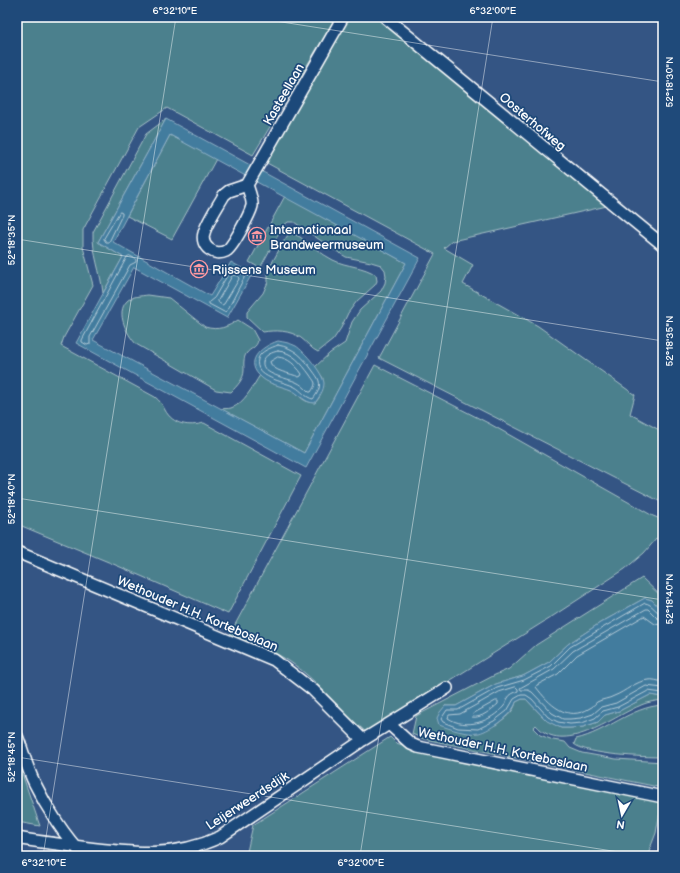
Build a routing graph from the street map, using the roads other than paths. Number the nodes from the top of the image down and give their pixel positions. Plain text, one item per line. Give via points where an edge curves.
1 (343, 17) edge
2 (385, 17) edge
3 (248, 185) junction
4 (663, 245) edge
5 (17, 552) edge
6 (447, 688) dead end
7 (389, 724) junction
8 (17, 736) edge
9 (363, 740) junction
10 (663, 797) edge
11 (17, 838) edge
12 (74, 846) junction
13 (84, 856) edge

1 - 3 street, Kasteellaan
2 - 4 street, Oosterhofweg
3 - 3 street via 224,195 203,233 203,242 211,250 226,251 233,245 252,205
5 - 9 street, Wethouder H.H. Korteboslaan via 274,660 313,690
6 - 7 street
7 - 9 street
7 - 10 street, Wethouder H.H. Korteboslaan via 418,747
8 - 12 street via 34,782
9 - 12 street, Leijerweerdsdijk via 230,830 205,844 148,853
11 - 12 street, Leijerweerdsdijk
12 - 13 street

